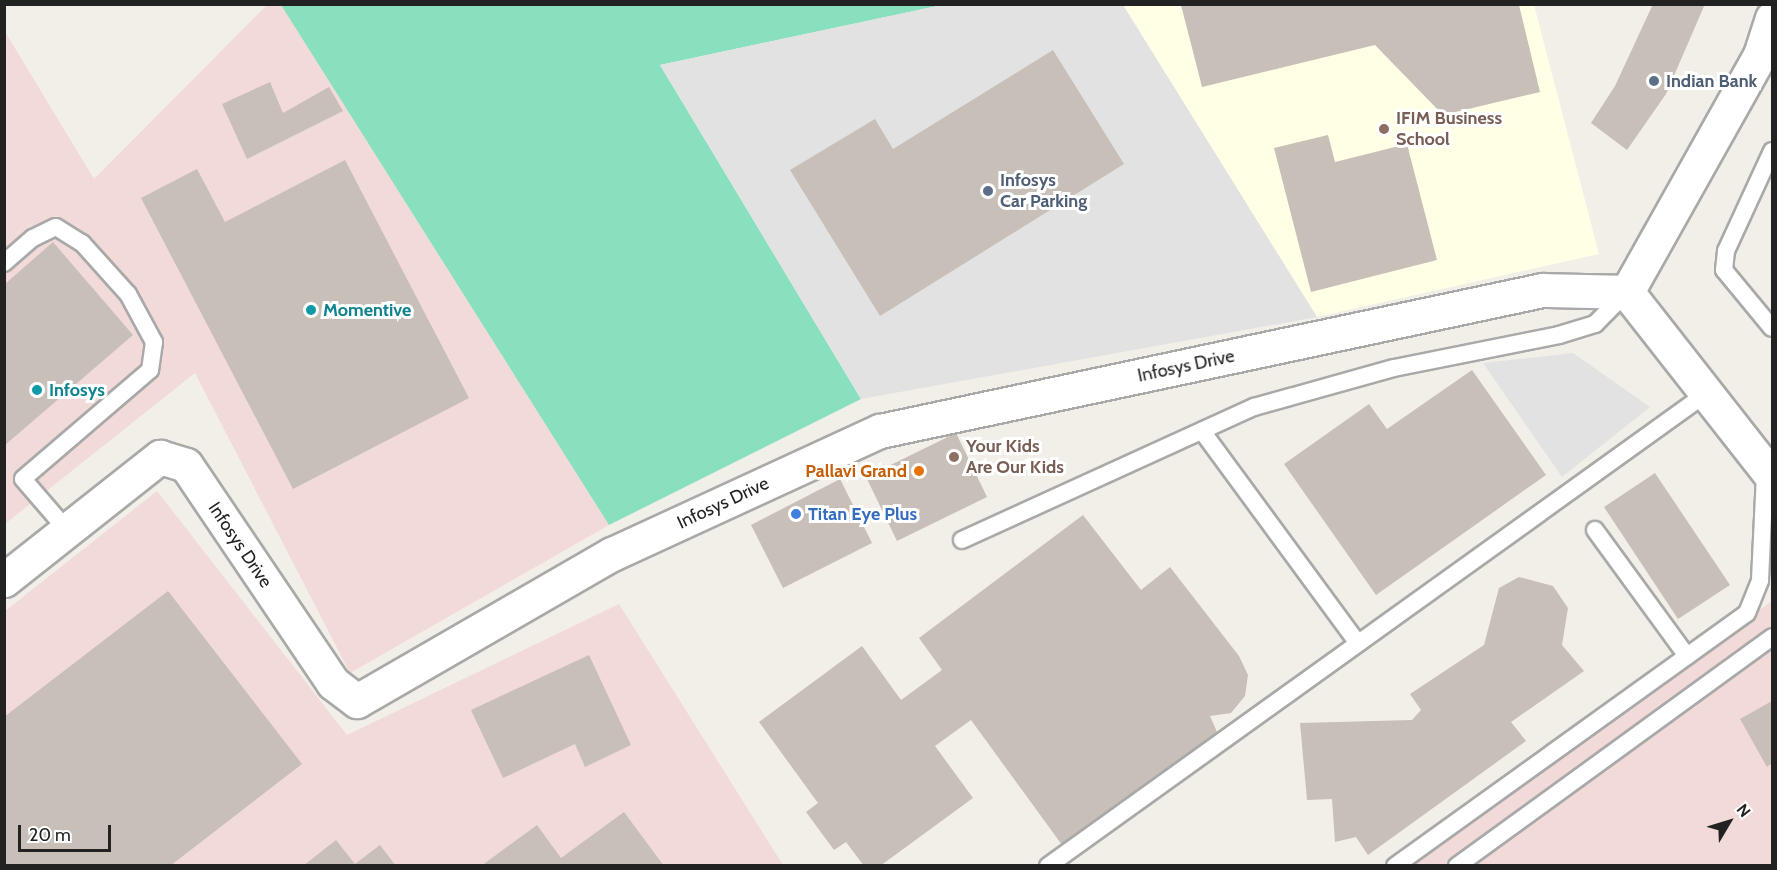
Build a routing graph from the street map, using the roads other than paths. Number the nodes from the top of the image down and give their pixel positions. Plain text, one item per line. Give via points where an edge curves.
1 (1773, 18) edge
2 (1766, 57) edge
3 (1773, 151) edge
4 (4, 262) edge
5 (1626, 292) junction
6 (1773, 328) edge
7 (1707, 393) junction
8 (1202, 430) junction
9 (1769, 472) edge
10 (67, 530) junction
11 (1595, 530) dead end
12 (962, 540) dead end
13 (4, 580) edge
14 (1773, 637) edge
15 (1358, 643) junction
16 (1687, 656) junction
17 (1048, 866) edge
18 (1395, 866) edge
19 (1457, 866) edge

1 - 2 street
2 - 5 street
3 - 6 lane via 1726,251 1724,270
4 - 10 lane via 33,238 56,227 82,243 128,294 154,342 150,370 23,479
5 - 7 street
5 - 8 lane via 1595,324 1577,330 1394,368 1254,407
5 - 10 street, Infosys Drive via 1542,290 880,431 612,554 357,701 333,683 186,465 160,457
7 - 9 street
7 - 15 lane
8 - 12 lane
8 - 15 lane
9 - 16 lane via 1760,580 1753,604 1747,613
10 - 13 street, Infosys Drive
11 - 16 lane
14 - 19 lane
15 - 17 lane
16 - 18 lane

